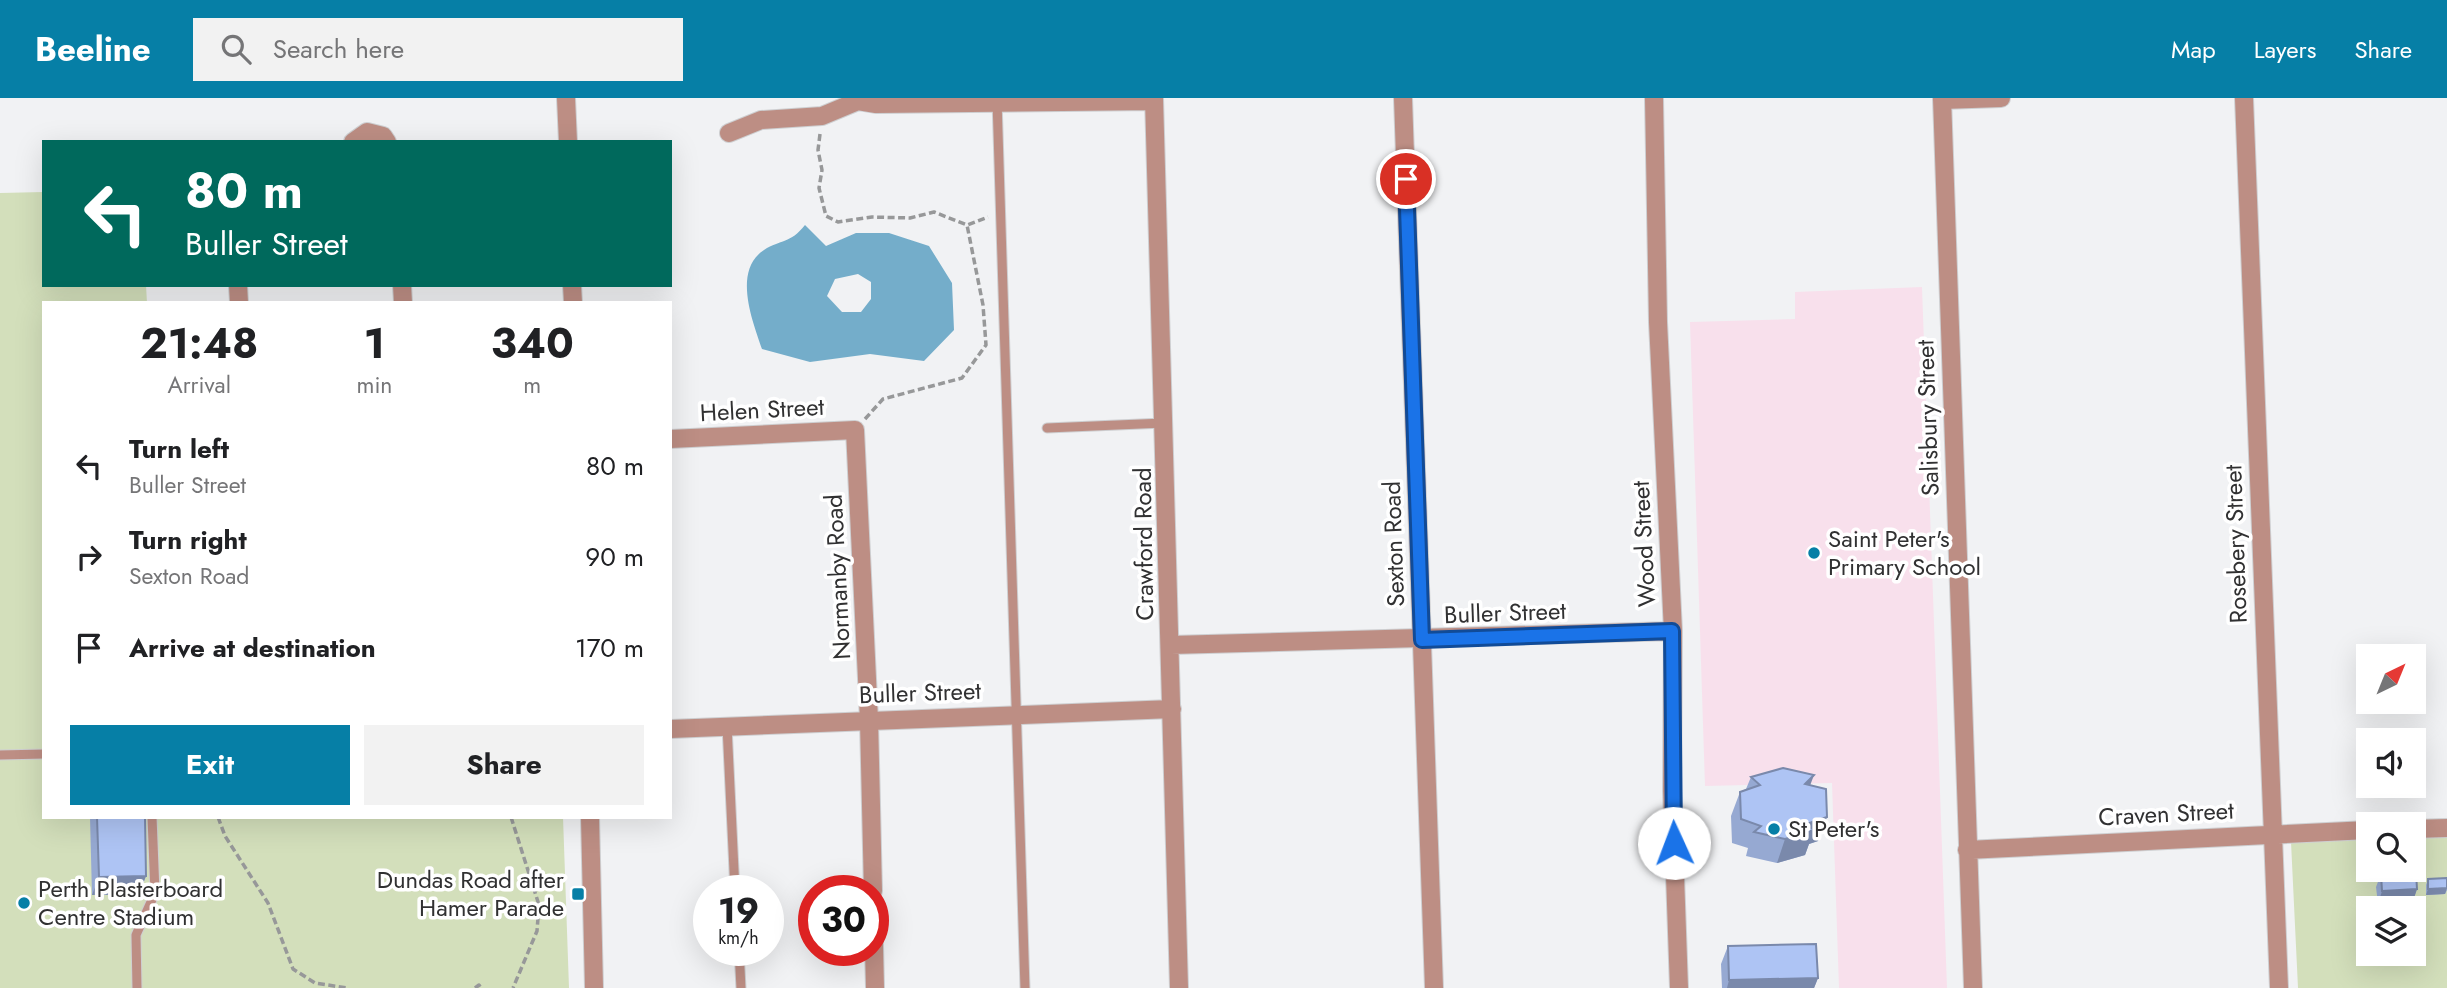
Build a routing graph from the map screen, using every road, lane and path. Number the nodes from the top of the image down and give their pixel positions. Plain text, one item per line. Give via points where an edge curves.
1 (566, 98) edge
2 (1403, 98) edge
3 (1654, 98) edge
4 (2001, 98) edge
5 (2244, 98) edge
6 (1942, 99) edge
7 (858, 100) edge
8 (1154, 100) edge
9 (997, 101) edge
10 (822, 116) junction
11 (729, 133) dead end
12 (357, 140) edge
13 (386, 140) edge
14 (568, 140) edge
15 (999, 213) junction
16 (967, 225) junction
17 (1165, 423) junction
18 (1047, 428) dead end
19 (855, 430) junction
20 (672, 439) edge
21 (1672, 631) junction
22 (1422, 640) junction
23 (1171, 645) junction
24 (1172, 709) junction
25 (1016, 713) junction
26 (869, 720) junction
27 (727, 726) junction
28 (672, 729) edge
29 (42, 754) edge
30 (0, 755) edge
31 (152, 819) edge
32 (219, 819) edge
33 (513, 819) edge
34 (590, 819) edge
35 (2447, 828) edge
36 (2426, 829) edge
37 (2356, 831) edge
38 (2272, 833) junction
39 (1967, 850) junction
40 (734, 875) edge
41 (873, 875) edge
42 (739, 966) edge
43 (874, 966) edge
44 (137, 988) edge
45 (347, 988) edge
46 (475, 988) edge
47 (481, 988) edge
48 (513, 988) edge
49 (594, 988) edge
50 (741, 988) edge
51 (875, 988) edge
52 (1025, 988) edge
53 (1179, 988) edge
54 (1434, 988) edge
55 (1679, 988) edge
56 (1973, 988) edge
57 (2278, 988) edge

1 - 14 street
2 - 22 street, Sexton Road
3 - 21 street, Wood Street via 1658,322
4 - 6 street
5 - 38 street, Rosebery Street
6 - 39 street, Salisbury Street
7 - 9 street via 876,104
7 - 10 street
8 - 9 street
8 - 17 street, Crawford Road
9 - 15 lane
10 - 11 street via 761,120
10 - 16 path via 819,188 826,216 838,222 934,212
12 - 13 street via 367,132
15 - 16 path
15 - 25 lane
16 - 19 path via 983,305 985,345 962,378 883,399
17 - 18 lane
17 - 23 street, Crawford Road
19 - 20 street, Helen Street
19 - 26 street, Normanby Road
21 - 22 street, Buller Street
21 - 55 street, Wood Street
22 - 23 street, Buller Street
22 - 54 street, Sexton Road
23 - 24 street, Crawford Road
24 - 25 street, Buller Street
24 - 53 street, Crawford Road
25 - 26 street, Buller Street
25 - 52 lane
26 - 27 street, Buller Street
26 - 41 street, Normanby Road
27 - 28 street, Buller Street
27 - 40 lane
29 - 30 lane
31 - 44 lane via 155,893 136,935
32 - 45 path via 268,903 293,970 315,983
33 - 48 path via 539,905 537,931
34 - 49 street
35 - 36 street
37 - 38 street, Craven Street
38 - 39 street, Craven Street
38 - 57 street, Rosebery Street
39 - 56 street, Salisbury Street
42 - 50 lane
43 - 51 street
46 - 47 path

